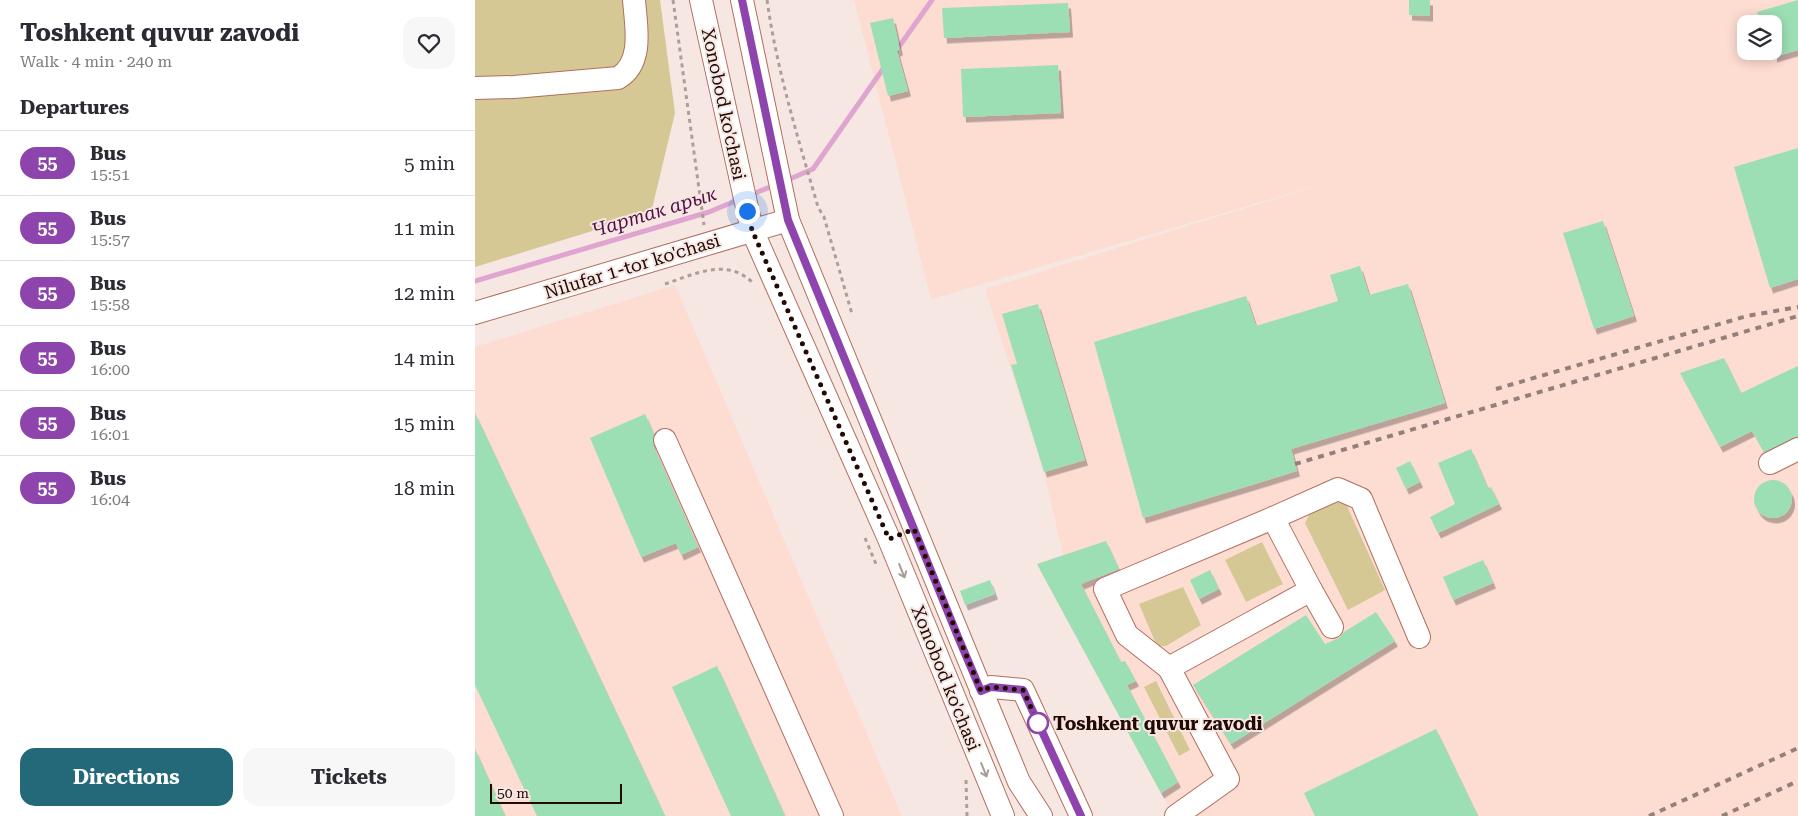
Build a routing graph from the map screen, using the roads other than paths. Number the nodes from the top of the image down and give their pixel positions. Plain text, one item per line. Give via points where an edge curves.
1 (634, 0) edge
2 (701, 0) edge
3 (742, 0) edge
4 (475, 88) edge
5 (788, 220) junction
6 (752, 230) junction
7 (475, 313) edge
8 (665, 440) dead end
9 (1798, 450) edge
10 (1770, 463) dead end
11 (1273, 518) junction
12 (914, 529) junction
13 (889, 539) junction
14 (1311, 590) junction
15 (1332, 627) dead end
16 (1419, 637) dead end
17 (1169, 668) junction
18 (986, 689) junction
19 (1036, 814) edge
20 (833, 816) edge
21 (1003, 816) edge
22 (1081, 816) edge
23 (1176, 816) edge

1 - 4 street via 637,38 634,57 626,73 618,78
2 - 6 street, Xonobod ko'chasi
3 - 5 street, Xonobod ko'chasi
5 - 6 street, Nilufar 1-tor ko'chasi
5 - 12 street, Xonobod ko'chasi
6 - 7 street, Nilufar 1-tor ko'chasi
6 - 13 street, Xonobod ko'chasi
8 - 20 street
9 - 10 street
11 - 14 street
11 - 16 street via 1337,489 1361,498
11 - 17 street via 1105,589 1127,635
12 - 13 street
12 - 18 street, Xonobod ko'chasi
13 -> 21 street, Xonobod ko'chasi
14 - 15 street
14 - 17 street
17 - 23 street via 1228,779
18 - 19 street, Xonobod ko'chasi via 1019,782
18 - 22 street via 1023,690

